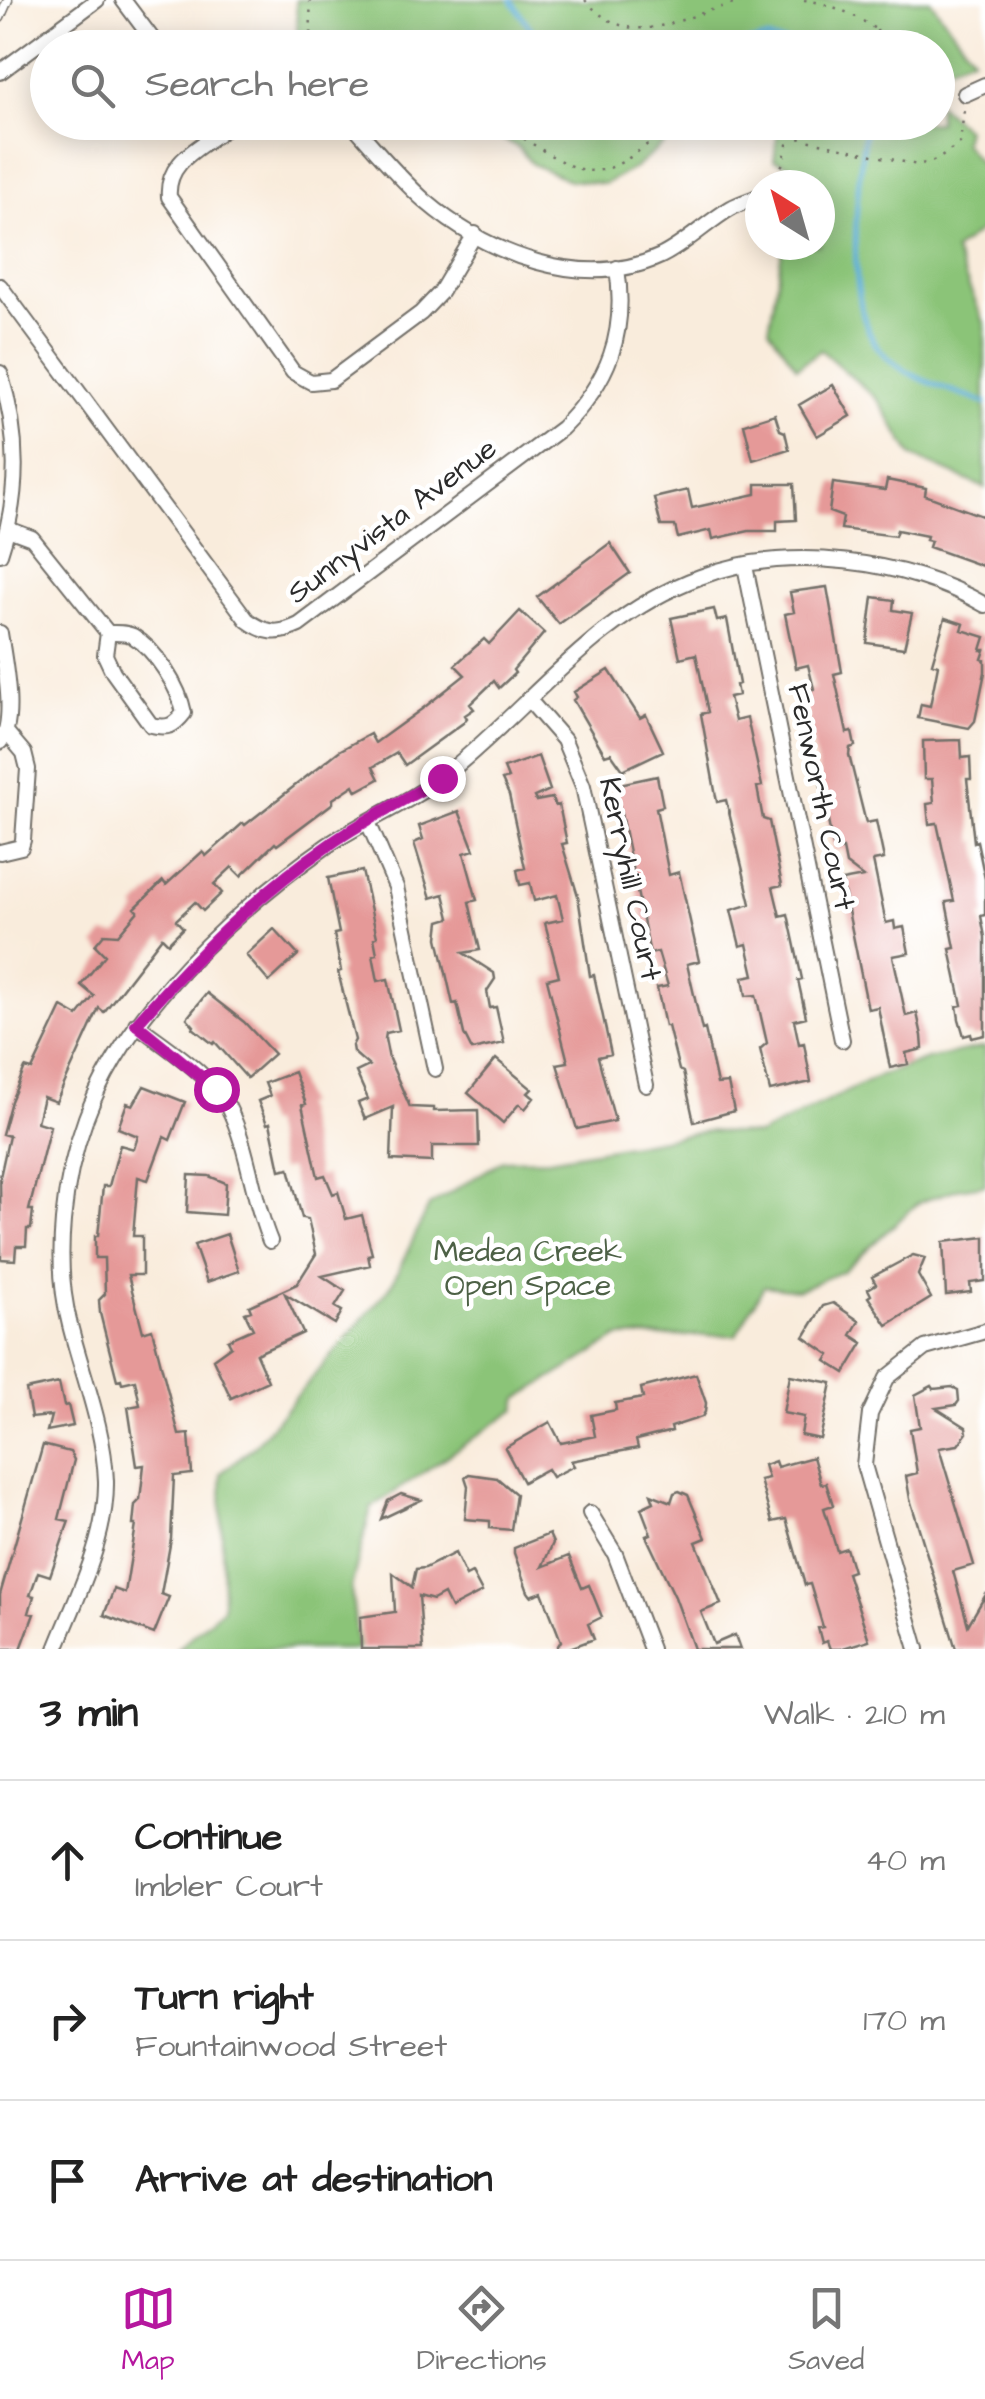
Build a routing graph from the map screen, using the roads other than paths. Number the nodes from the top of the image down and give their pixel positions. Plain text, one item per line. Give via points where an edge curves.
1 (8, 0) edge
2 (97, 0) edge
3 (123, 0) edge
4 (0, 18) edge
5 (57, 30) edge
6 (146, 30) edge
7 (30, 50) edge
8 (0, 72) edge
9 (985, 85) edge
10 (965, 94) road end
11 (207, 140) edge
12 (368, 140) edge
13 (745, 202) edge
14 (475, 234) junction
15 (616, 268) junction
16 (0, 286) edge
17 (0, 373) edge
18 (8, 529) junction
19 (0, 554) edge
20 (745, 566) junction
21 (985, 605) edge
22 (108, 632) junction
23 (0, 633) edge
24 (528, 699) junction
25 (4, 738) edge
26 (368, 822) junction
27 (0, 852) edge
28 (136, 1024) junction
29 (842, 1040) dead end
30 (435, 1069) dead end
31 (646, 1085) dead end
32 (270, 1241) dead end
33 (985, 1331) edge
34 (590, 1514) dead end
35 (56, 1649) edge
36 (651, 1649) edge
37 (916, 1649) edge

1 - 4 lane
2 - 5 street
3 - 6 street
7 - 8 street
9 - 10 street
11 - 14 street via 174,168 169,197 293,372 311,382 332,380 420,313 440,294
12 - 14 street via 425,200
13 - 15 street via 660,256
14 - 15 street via 552,267
15 - 16 street, Sunnyvista Avenue via 618,331 607,369 586,404 299,626 281,633 248,620
17 - 18 street via 15,457
18 - 19 street
18 - 22 street via 32,538
20 - 21 street via 810,558 864,564 920,576
20 - 24 street via 702,576 628,611
20 - 29 street, Fenworth Court
22 - 22 street via 129,633 148,648 180,696 184,712 176,724 152,725 112,672 104,655
23 - 25 street
24 - 26 street via 442,778
24 - 31 street, Kerryhill Court via 564,740 583,786
25 - 27 street via 24,753 28,769 24,840
26 - 28 street via 248,910
26 - 30 street via 396,887
28 - 32 street via 202,1076 227,1107
28 - 35 street via 87,1117 70,1176 62,1270 68,1320 101,1434 106,1484 96,1545
33 - 37 street via 925,1348 887,1378 870,1414 864,1465
34 - 36 street via 615,1554

